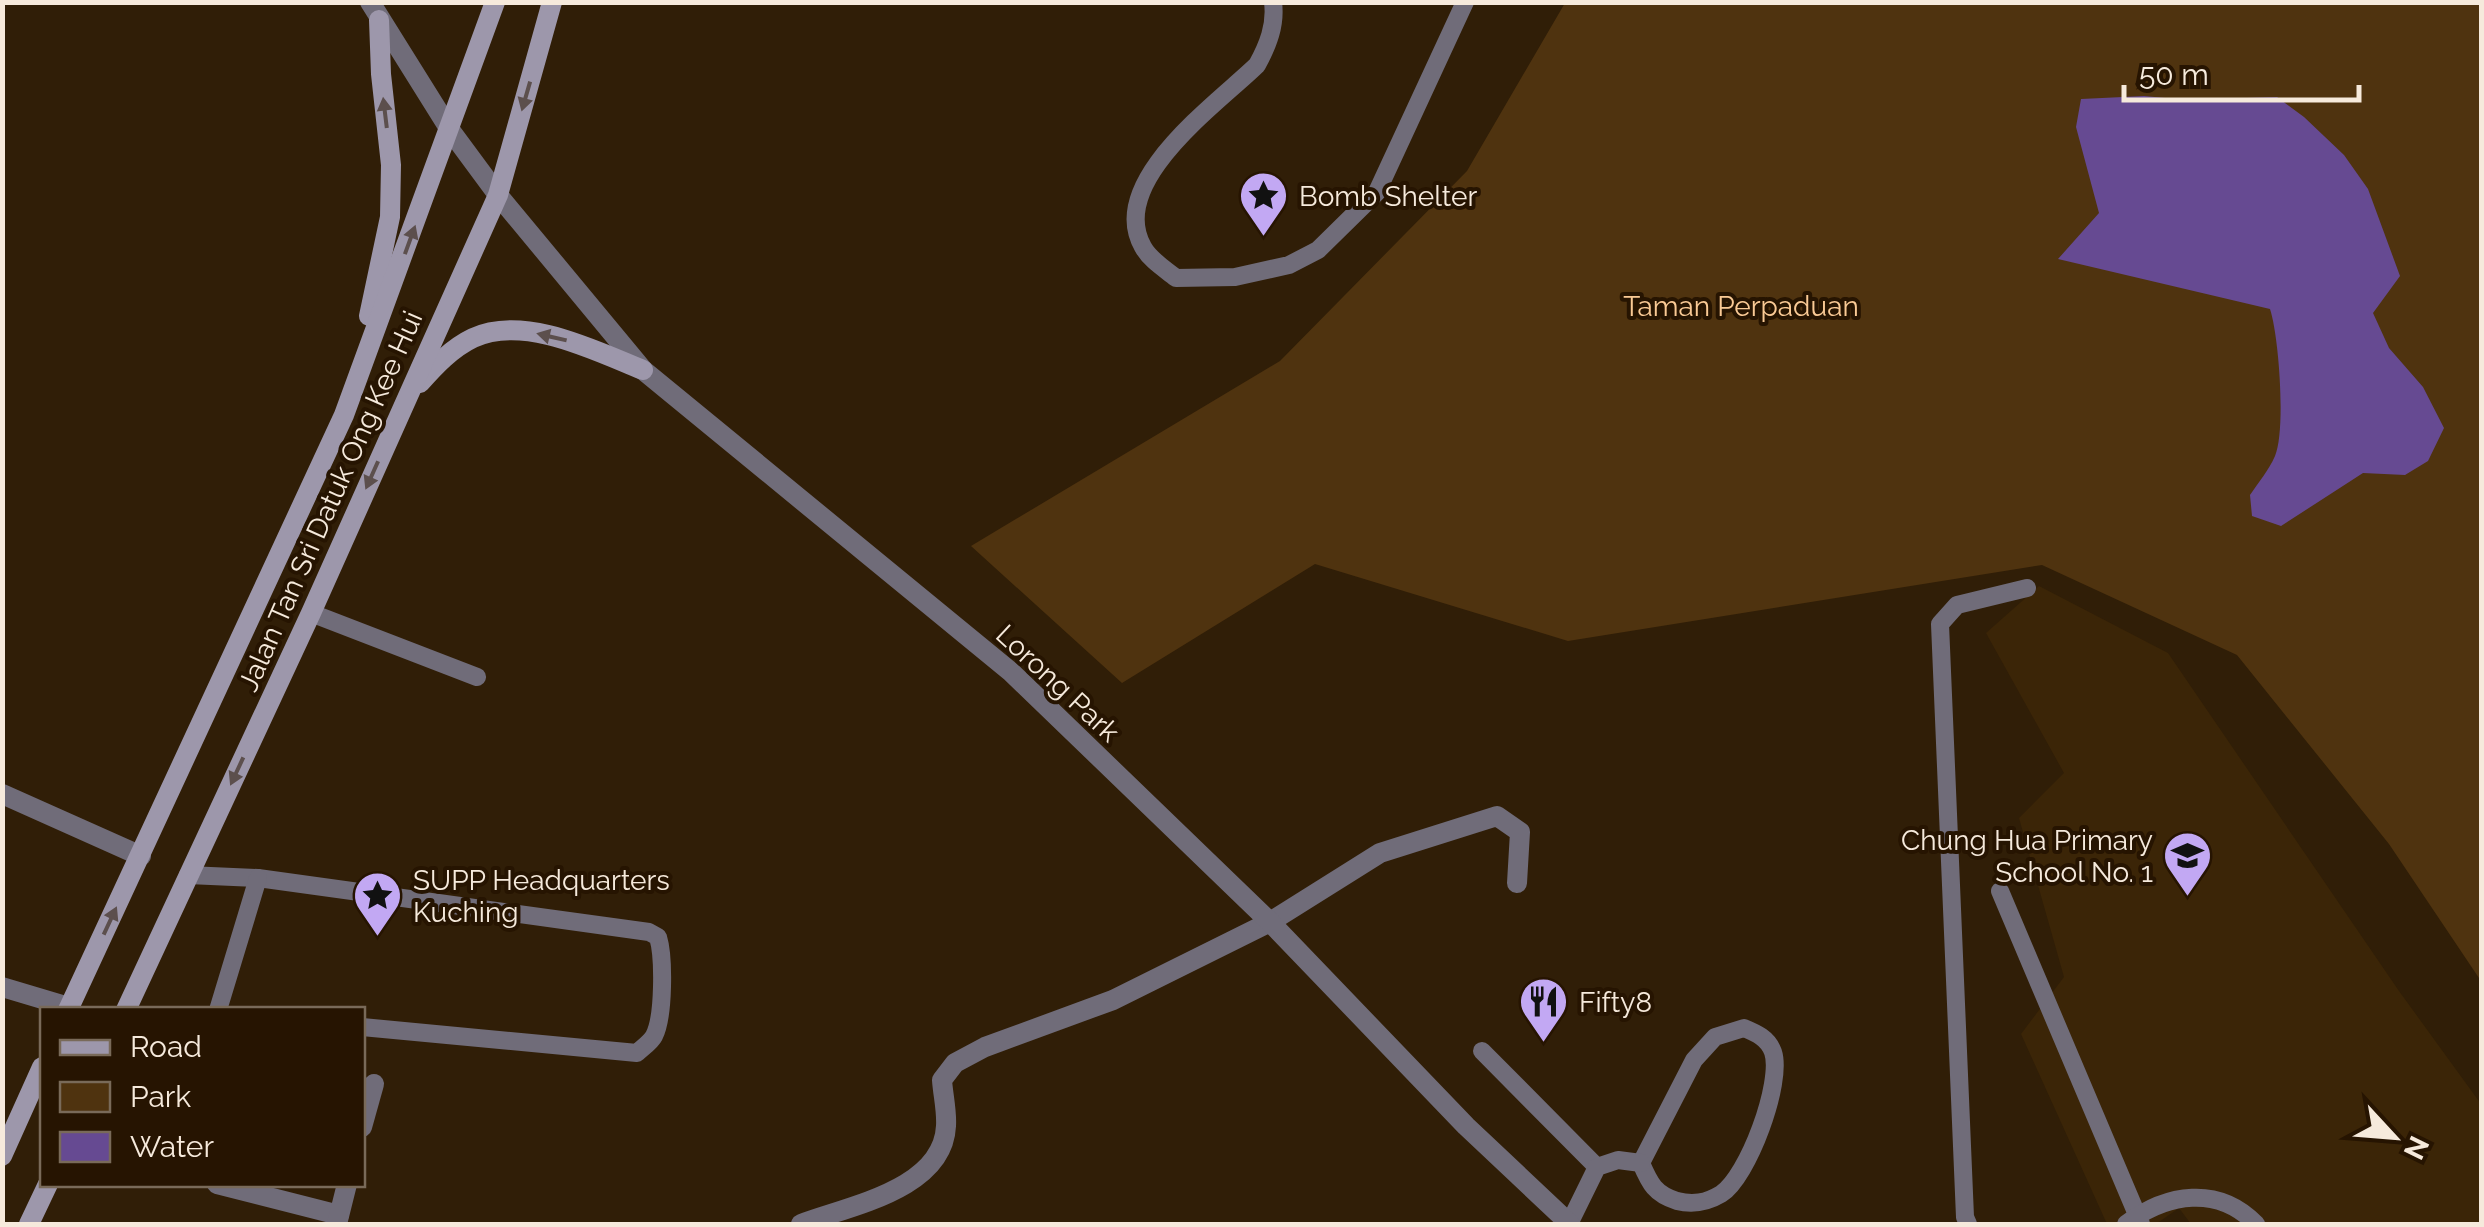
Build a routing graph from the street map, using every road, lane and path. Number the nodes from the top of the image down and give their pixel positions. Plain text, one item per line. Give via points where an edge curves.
1 (495, 2) edge
2 (552, 2) edge
3 (1273, 2) edge
4 (1465, 2) edge
5 (374, 12) edge
6 (450, 130) junction
7 (498, 195) junction
8 (643, 370) junction
9 (404, 402) junction
10 (344, 415) junction
11 (2027, 588) dead end
12 (311, 613) junction
13 (478, 677) dead end
14 (2, 794) edge
15 (141, 856) junction
16 (188, 875) junction
17 (258, 878) junction
18 (1518, 883) dead end
19 (2000, 891) dead end
20 (1270, 922) junction
21 (2, 988) edge
22 (66, 1007) edge
23 (69, 1007) edge
24 (127, 1007) edge
25 (219, 1007) edge
26 (365, 1027) edge
27 (1482, 1051) dead end
28 (40, 1071) edge
29 (374, 1084) dead end
30 (365, 1116) edge
31 (2, 1156) edge
32 (1642, 1164) junction
33 (1597, 1167) junction
34 (47, 1187) edge
35 (227, 1187) edge
36 (346, 1187) edge
37 (338, 1220) edge
38 (2135, 1222) edge
39 (30, 1224) edge
40 (801, 1224) edge
41 (1570, 1224) edge
42 (1968, 1224) edge
43 (2256, 1224) edge

1 - 6 main road, Jalan Tan Sri Datuk Ong Kee Hui
2 -> 7 main road, Jalan Tan Sri Datuk Ong Kee Hui
3 - 4 lane via 1268,45 1257,65 1158,161 1136,200 1143,248 1176,278 1234,277 1289,265 1318,250 1377,192
5 - 6 street, Lorong Park
10 -> 5 main road via 390,217 392,164
6 - 7 street, Lorong Park
10 -> 6 main road, Jalan Tan Sri Datuk Ong Kee Hui
7 - 8 street, Lorong Park
7 - 9 main road, Jalan Tan Sri Datuk Ong Kee Hui
8 -> 9 main road via 554,336 512,331 474,337 439,362
8 - 20 street, Lorong Park via 1011,672
9 -> 12 main road, Jalan Tan Sri Datuk Ong Kee Hui
10 - 15 main road, Jalan Tan Sri Datuk Ong Kee Hui
11 - 42 lane via 1957,604 1940,624
12 - 13 lane
12 -> 16 main road, Jalan Tan Sri Datuk Ong Kee Hui
14 - 15 street
23 -> 15 main road, Jalan Tan Sri Datuk Ong Kee Hui
16 - 17 lane
16 - 24 main road, Jalan Tan Sri Datuk Ong Kee Hui
17 - 25 lane
17 - 26 lane via 648,932 662,950 659,1020 654,1037 637,1053
18 - 20 street via 1520,832 1497,816 1380,853
19 - 38 lane
20 - 40 street via 1112,1000 955,1063 942,1080 946,1130 935,1159 898,1191
20 - 41 street, Lorong Park
21 - 22 street
27 - 33 lane
28 - 31 main road
29 - 30 street
32 - 32 lane via 1694,1060 1715,1037 1744,1028 1761,1035 1772,1050 1772,1099 1724,1192 1693,1205 1662,1196
32 - 33 lane via 1618,1160
33 - 41 lane
34 - 39 main road
35 - 37 street
36 - 37 street
38 - 43 lane via 2178,1196 2242,1210

